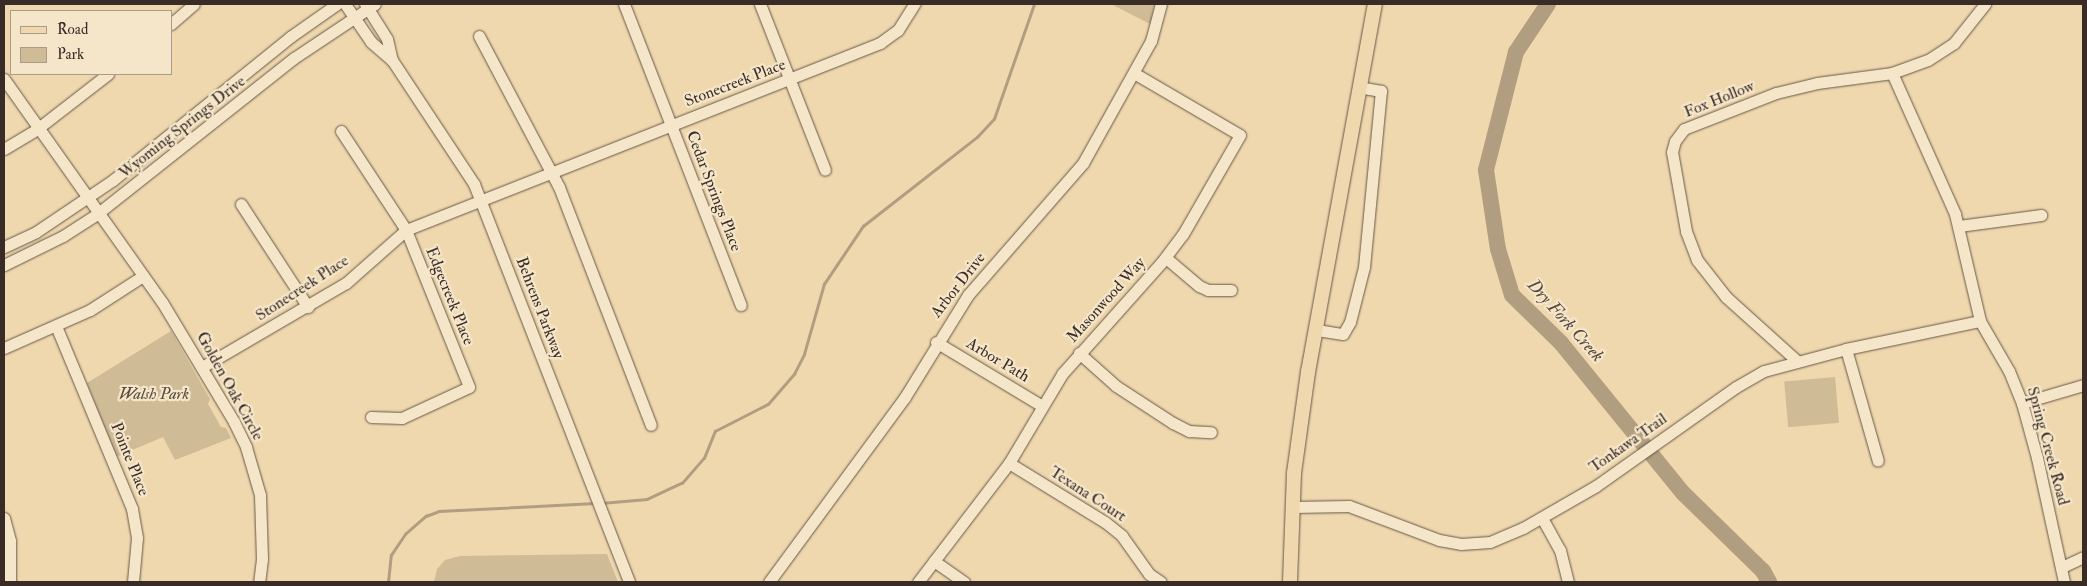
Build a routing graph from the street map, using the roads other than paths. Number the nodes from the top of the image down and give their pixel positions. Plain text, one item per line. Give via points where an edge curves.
1 (194, 4) edge
2 (337, 4) edge
3 (345, 4) edge
4 (624, 4) edge
5 (760, 4) edge
6 (914, 4) edge
7 (1161, 4) edge
8 (1375, 4) edge
9 (1985, 4) edge
10 (370, 6) edge
11 (354, 18) junction
12 (172, 23) edge
13 (479, 36) dead end
14 (392, 60) junction
15 (1134, 73) junction
16 (1892, 73) junction
17 (107, 75) edge
18 (4, 79) edge
19 (789, 80) junction
20 (1358, 88) junction
21 (671, 125) junction
22 (37, 128) junction
23 (341, 131) dead end
24 (4, 149) edge
25 (825, 170) dead end
26 (552, 172) junction
27 (86, 199) junction
28 (481, 200) junction
29 (241, 204) dead end
30 (97, 214) junction
31 (2041, 215) dead end
32 (1959, 226) junction
33 (406, 230) junction
34 (4, 247) edge
35 (1166, 258) junction
36 (4, 265) edge
37 (143, 276) junction
38 (1231, 290) dead end
39 (741, 305) dead end
40 (308, 307) junction
41 (1980, 322) junction
42 (56, 326) junction
43 (1317, 330) junction
44 (936, 342) junction
45 (4, 348) edge
46 (1846, 349) junction
47 (1079, 353) junction
48 (1796, 360) junction
49 (202, 367) junction
50 (2083, 385) edge
51 (2022, 403) junction
52 (1042, 406) junction
53 (371, 417) dead end
54 (651, 425) dead end
55 (1211, 432) dead end
56 (1878, 460) dead end
57 (1009, 463) junction
58 (1293, 507) junction
59 (4, 518) edge
60 (1542, 518) junction
61 (2083, 557) edge
62 (934, 562) junction
63 (2062, 567) junction
64 (10, 582) edge
65 (133, 582) edge
66 (259, 582) edge
67 (629, 582) edge
68 (769, 582) edge
69 (918, 582) edge
70 (964, 582) edge
71 (1160, 582) edge
72 (1290, 582) edge
73 (1568, 582) edge
74 (2063, 582) edge

1 - 12 street
2 - 27 street, Wyoming Springs Drive via 290,37
3 - 11 street, Behrens Parkway
4 - 21 street, Cedar Springs Place
5 - 19 street
6 - 19 street, Stonecreek Place via 890,38
7 - 15 street, Arbor Drive via 1154,35
8 - 20 main road
9 - 16 street, Fox Hollow via 1942,52
10 - 11 street, Wyoming Springs Drive
10 - 14 street, Behrens Parkway via 387,39
11 - 14 street, Behrens Parkway via 377,50
11 - 30 street, Wyoming Springs Drive via 294,58
13 - 26 street
14 - 28 street, Behrens Parkway via 464,165
15 - 35 street, Masonwood Way via 1240,135
15 - 44 street, Arbor Drive via 1071,180 986,272
16 - 32 street, Spring Creek Road
16 - 48 street, Fox Hollow via 1817,82 1776,93 1684,129 1675,140 1672,152 1686,231 1697,260 1726,297
17 - 22 street
18 - 22 street, Golden Oak Circle
19 - 21 street, Stonecreek Place
19 - 25 street
20 - 43 main road
20 - 43 street via 1381,91 1364,267 1350,322 1343,334
21 - 26 street, Stonecreek Place
21 - 39 street, Cedar Springs Place
22 - 24 street
22 - 27 street, Golden Oak Circle
23 - 33 street, Edgecreek Place
26 - 28 street, Stonecreek Place
26 - 54 street
27 - 30 street, Golden Oak Circle
27 - 34 street, Wyoming Springs Drive via 36,232
28 - 33 street, Stonecreek Place
28 - 67 street, Behrens Parkway
29 - 40 street
30 - 36 street, Wyoming Springs Drive via 63,236
30 - 37 street, Golden Oak Circle
31 - 32 street
32 - 41 street, Spring Creek Road
33 - 40 street, Stonecreek Place via 346,283
33 - 53 street, Edgecreek Place via 469,387 402,418
35 - 38 street via 1199,286 1208,290
35 - 47 street, Masonwood Way
37 - 42 street via 90,310
37 - 49 street, Golden Oak Circle
40 - 49 street, Stonecreek Place
41 - 46 street, Tonkawa Trail
41 - 51 street, Spring Creek Road via 2009,371
42 - 45 street
42 - 65 street, Pointe Place via 132,509 137,538
43 - 58 main road via 1294,473
44 - 52 street, Arbor Path
44 - 68 street, Arbor Drive via 905,397
46 - 48 street, Tonkawa Trail
46 - 56 street
47 - 52 street, Masonwood Way
47 - 55 street via 1116,386 1173,423 1189,431
48 - 60 street, Tonkawa Trail via 1750,378 1606,479
49 - 66 street, Golden Oak Circle via 234,422 254,471 262,525
50 - 51 street
51 - 63 street, Spring Creek Road
52 - 57 street, Masonwood Way
57 - 62 street, Masonwood Way
57 - 71 street, Texana Court via 1106,522 1122,536 1149,574
58 - 60 street, Tonkawa Trail via 1349,506 1425,537 1460,544 1490,542
58 - 72 main road
59 - 64 street via 10,541
60 - 73 street via 1560,550
61 - 63 street
62 - 69 street, Masonwood Way
62 - 70 street
63 - 74 street, Spring Creek Road

